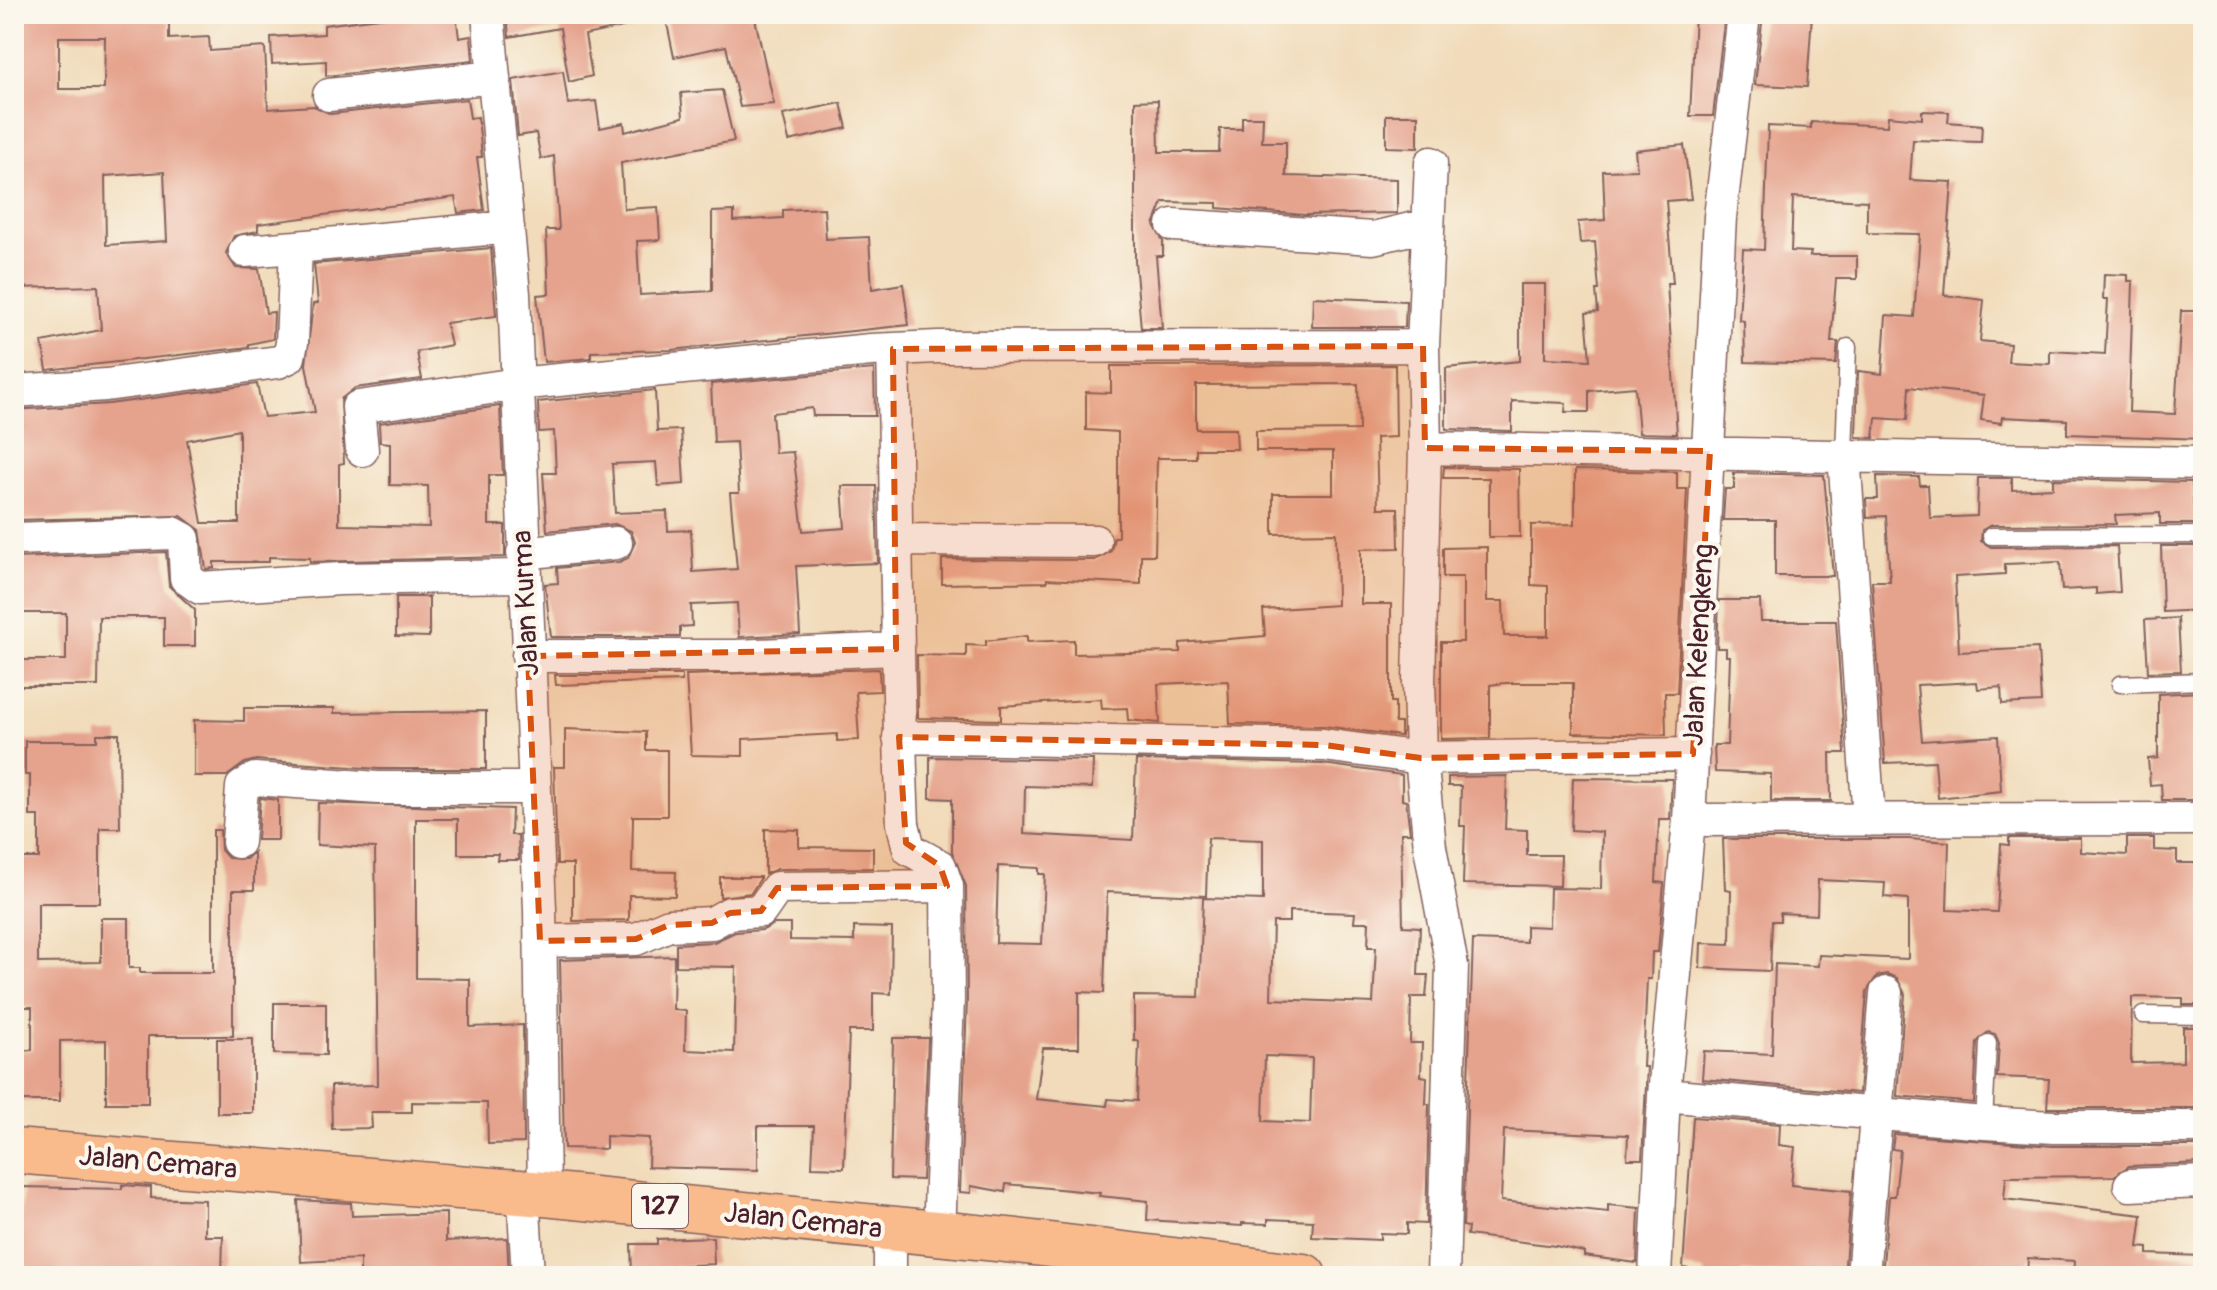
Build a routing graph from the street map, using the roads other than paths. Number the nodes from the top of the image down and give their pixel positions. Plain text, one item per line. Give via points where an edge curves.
1 (488, 14) edge
2 (1744, 14) edge
3 (494, 77) junction
4 (329, 95) dead end
5 (1431, 163) dead end
6 (1173, 225) dead end
7 (1427, 225) junction
8 (508, 227) junction
9 (296, 247) junction
10 (245, 251) dead end
11 (1423, 346) junction
12 (1848, 347) dead end
13 (893, 349) junction
14 (517, 384) junction
15 (14, 391) edge
16 (1425, 448) junction
17 (362, 450) dead end
18 (1710, 451) junction
19 (1844, 454) junction
20 (2203, 463) edge
21 (2203, 535) edge
22 (1991, 536) dead end
23 (14, 539) edge
24 (898, 540) junction
25 (1095, 541) dead end
26 (616, 543) dead end
27 (523, 565) junction
28 (896, 649) junction
29 (528, 656) junction
30 (2203, 681) edge
31 (2120, 684) dead end
32 (899, 737) junction
33 (1693, 754) junction
34 (1421, 758) junction
35 (534, 788) junction
36 (2203, 819) edge
37 (1689, 820) junction
38 (1869, 820) junction
39 (238, 842) dead end
40 (947, 886) junction
41 (540, 941) junction
42 (1886, 993) dead end
43 (2143, 1015) dead end
44 (2203, 1016) edge
45 (1988, 1043) dead end
46 (1664, 1095) junction
47 (1878, 1116) junction
48 (1984, 1123) junction
49 (2203, 1127) edge
50 (14, 1151) edge
51 (2203, 1182) edge
52 (2130, 1185) dead end
53 (534, 1193) junction
54 (890, 1230) junction
55 (939, 1234) junction
56 (1246, 1273) edge
57 (528, 1276) edge
58 (890, 1276) edge
59 (1304, 1276) edge
60 (1443, 1276) edge
61 (1655, 1276) edge
62 (1863, 1276) edge

1 - 3 street, Jalan Kurma
2 - 18 street, Jalan Kelengkeng via 1720,217
3 - 4 street
3 - 8 street, Jalan Kurma
5 - 7 street
6 - 7 street via 1373,238
7 - 11 street
8 - 9 street
8 - 14 street, Jalan Kurma
9 - 10 street
9 - 15 street via 289,357 106,385
11 - 13 street
11 - 16 street
12 - 19 lane
13 - 14 street
13 - 24 street
14 - 17 street via 358,407
14 - 27 street, Jalan Kurma
16 - 18 street
16 - 34 street
18 - 19 street
18 - 33 street, Jalan Kelengkeng
19 - 20 street
19 - 38 street
21 - 22 lane
23 - 27 street via 173,533 184,539 186,578 200,588
24 - 25 street
24 - 28 street
26 - 27 street
27 - 29 street, Jalan Kurma
28 - 29 street via 748,656
28 - 32 street
29 - 35 street, Jalan Kurma
30 - 31 lane
32 - 34 street via 1324,745
32 - 40 street via 906,843 915,855 940,866
33 - 34 street
33 - 37 street, Jalan Kelengkeng
34 - 60 street via 1430,847 1452,966
35 - 39 street via 378,788 255,779 242,787
35 - 41 street, Jalan Kurma
36 - 38 street
37 - 38 street
37 - 46 street, Jalan Kelengkeng
40 - 41 street via 777,888 761,911 730,913 712,923 669,925 636,939
40 - 55 street
41 - 53 street, Jalan Kurma
42 - 47 street
43 - 44 lane
45 - 48 lane
46 - 47 street
46 - 61 street, Jalan Kelengkeng
47 - 48 street
47 - 62 street
48 - 49 street
50 - 53 main road, Jalan Cemara / 127
51 - 52 street
53 - 54 main road, Jalan Cemara / 127
53 - 57 street, Jalan Kurma
54 - 55 main road, Jalan Cemara / 127
54 - 58 street
55 - 56 main road, Jalan Cemara / 127
56 - 59 main road, Jalan Cemara / 127

